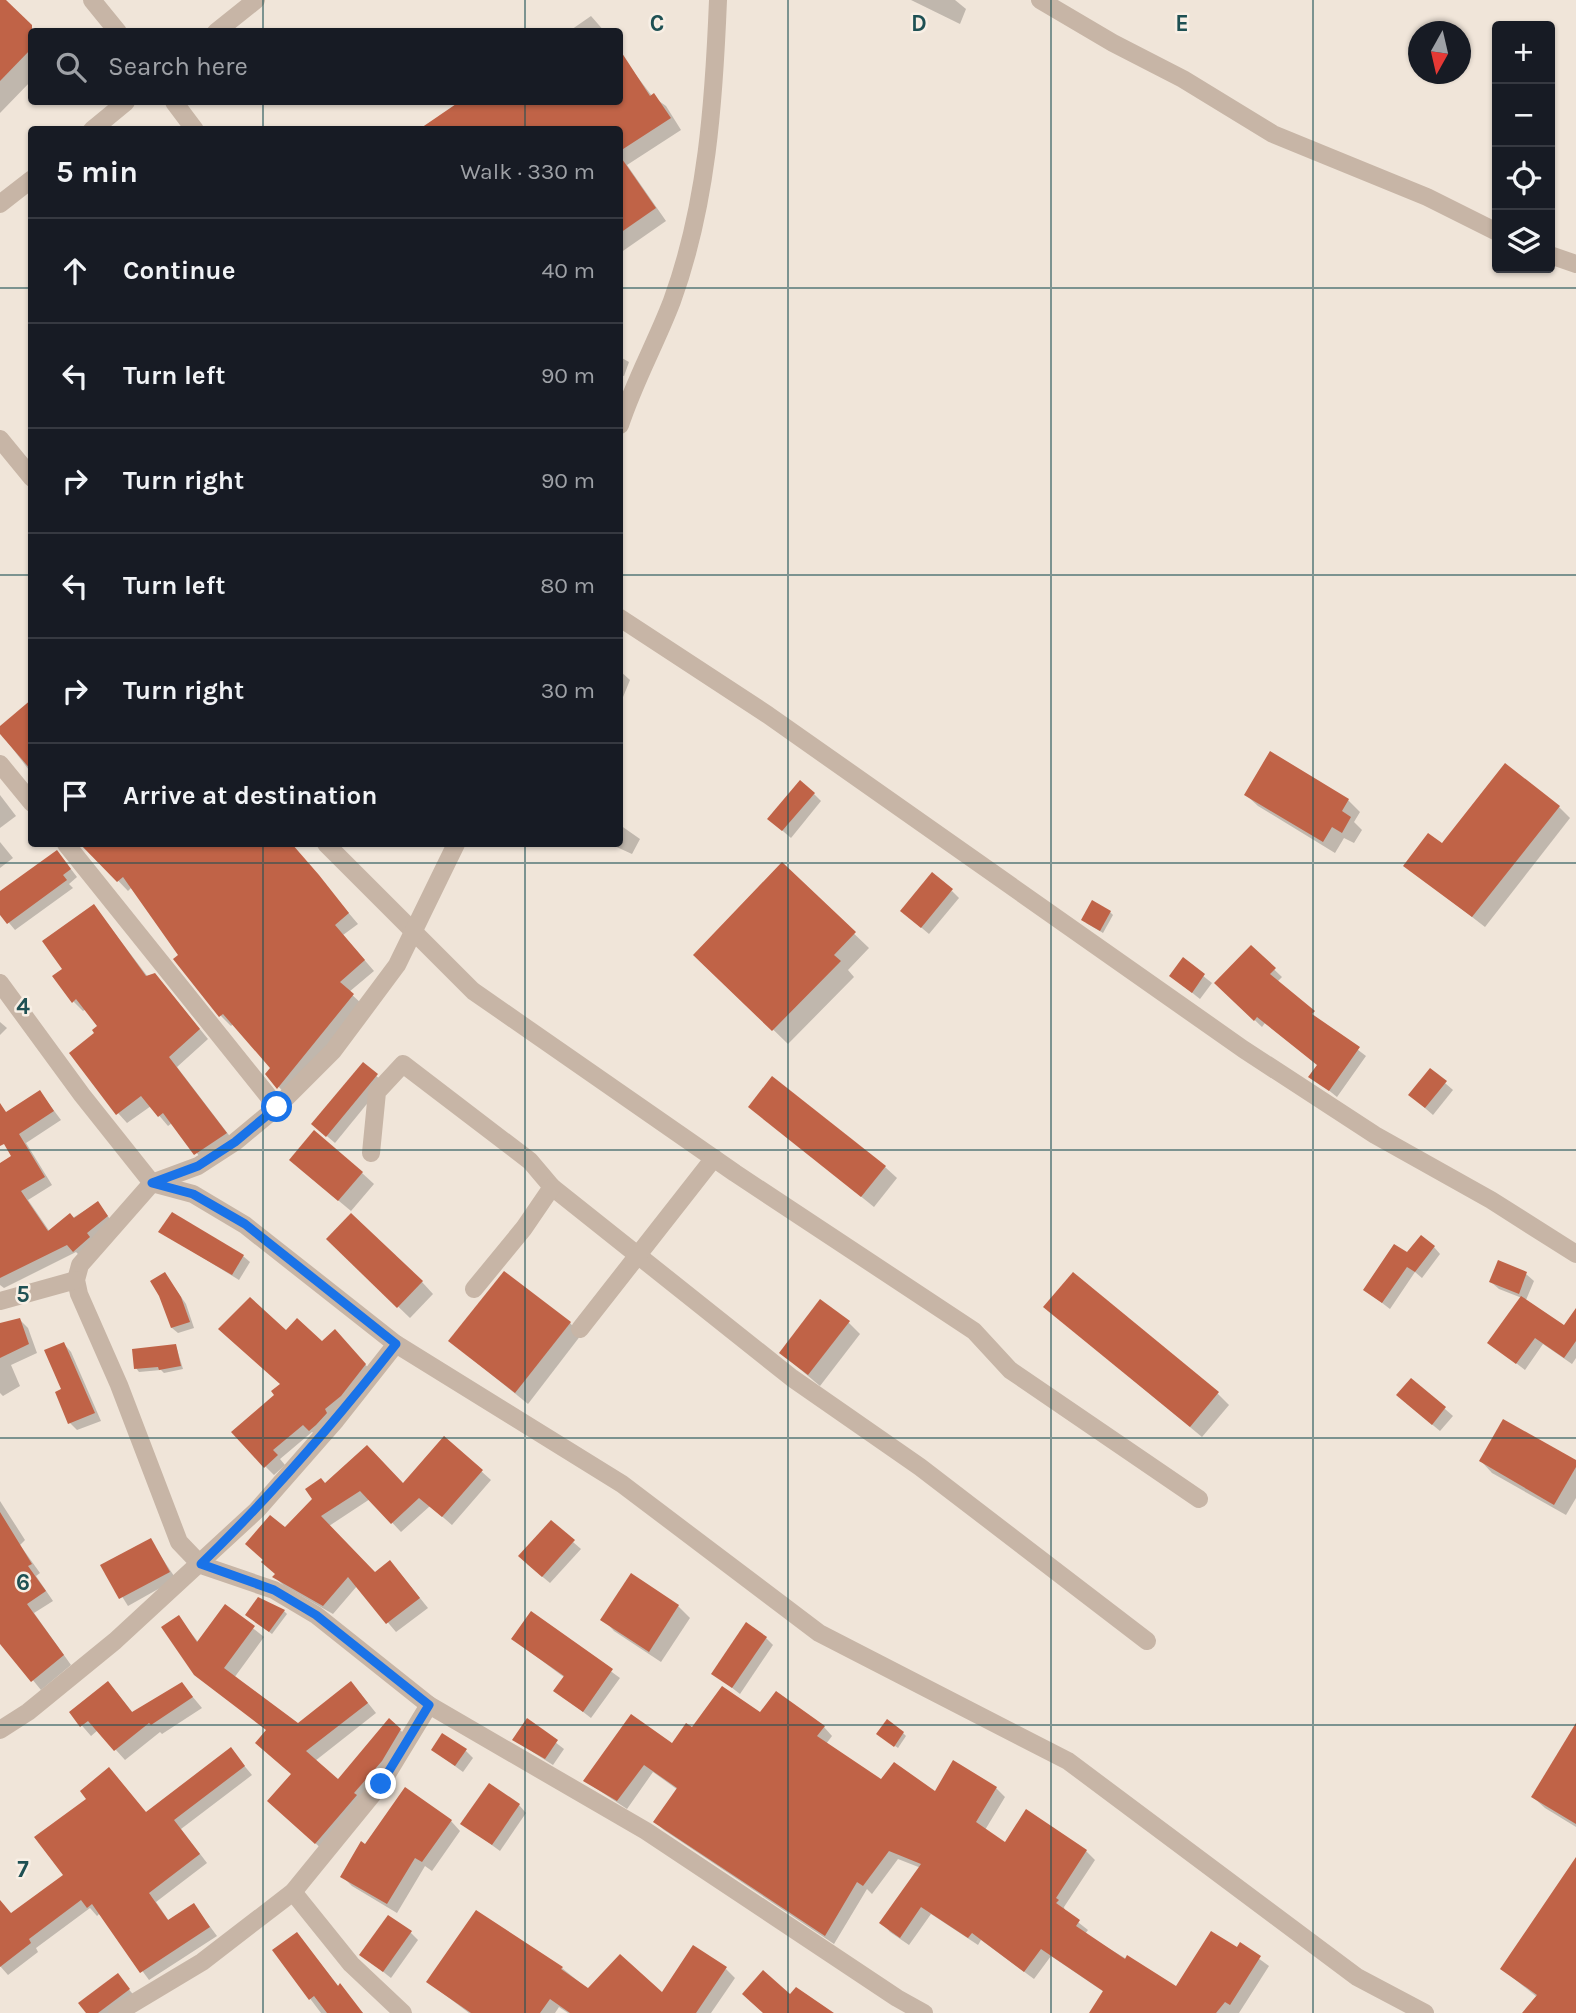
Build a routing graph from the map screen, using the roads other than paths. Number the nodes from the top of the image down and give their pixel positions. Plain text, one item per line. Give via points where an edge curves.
1 (92, 0) edge
2 (257, 0) edge
3 (718, 0) edge
4 (1040, 0) edge
5 (115, 28) edge
6 (221, 28) edge
7 (122, 105) edge
8 (176, 105) edge
9 (97, 126) edge
10 (192, 126) edge
11 (28, 182) edge
12 (0, 204) edge
13 (1492, 230) edge
14 (1555, 257) edge
15 (1576, 264) edge
16 (623, 418) edge
17 (0, 439) edge
18 (28, 473) edge
19 (623, 620) edge
20 (0, 764) edge
21 (28, 798) edge
22 (68, 847) edge
23 (329, 847) edge
24 (455, 847) edge
25 (414, 931) junction
26 (0, 983) edge
27 (277, 1107) junction
28 (371, 1153) dead end
29 (714, 1158) junction
30 (152, 1183) junction
31 (552, 1187) junction
32 (1576, 1254) edge
33 (639, 1255) junction
34 (76, 1280) junction
35 (474, 1289) dead end
36 (0, 1301) edge
37 (580, 1329) dead end
38 (396, 1344) junction
39 (1199, 1499) dead end
40 (201, 1564) junction
41 (1147, 1641) dead end
42 (429, 1705) junction
43 (0, 1730) edge
44 (293, 1892) junction
45 (117, 2013) edge
46 (403, 2013) edge
47 (924, 2013) edge
48 (1425, 2013) edge

1 - 5 street
2 - 6 street
3 - 16 street via 714,82 699,201 672,300
4 - 13 street via 1273,134
7 - 9 street
8 - 10 street
11 - 12 street
14 - 15 street
17 - 18 street
19 - 32 street via 768,715 1243,1049 1376,1135
20 - 21 street
22 - 27 street
23 - 25 street
24 - 25 street
25 - 27 street via 397,965 333,1051
25 - 29 street via 473,991
26 - 30 street
27 - 30 street via 198,1166
28 - 31 street via 377,1092 403,1064 530,1161
29 - 33 street
29 - 39 street via 974,1331 1010,1370
30 - 34 street via 90,1250
30 - 38 street via 193,1194 245,1224
31 - 33 street
31 - 35 street
33 - 37 street
33 - 41 street via 792,1378 920,1467
34 - 36 street
34 - 40 street via 179,1542
38 - 40 street via 292,1470
38 - 48 street via 622,1485 819,1633 1068,1761 1357,1977
40 - 42 street via 274,1590 316,1615
40 - 43 street via 115,1641 29,1712
42 - 44 street via 381,1784
42 - 47 street via 646,1831
44 - 45 street via 202,1962
44 - 46 street via 351,1964

